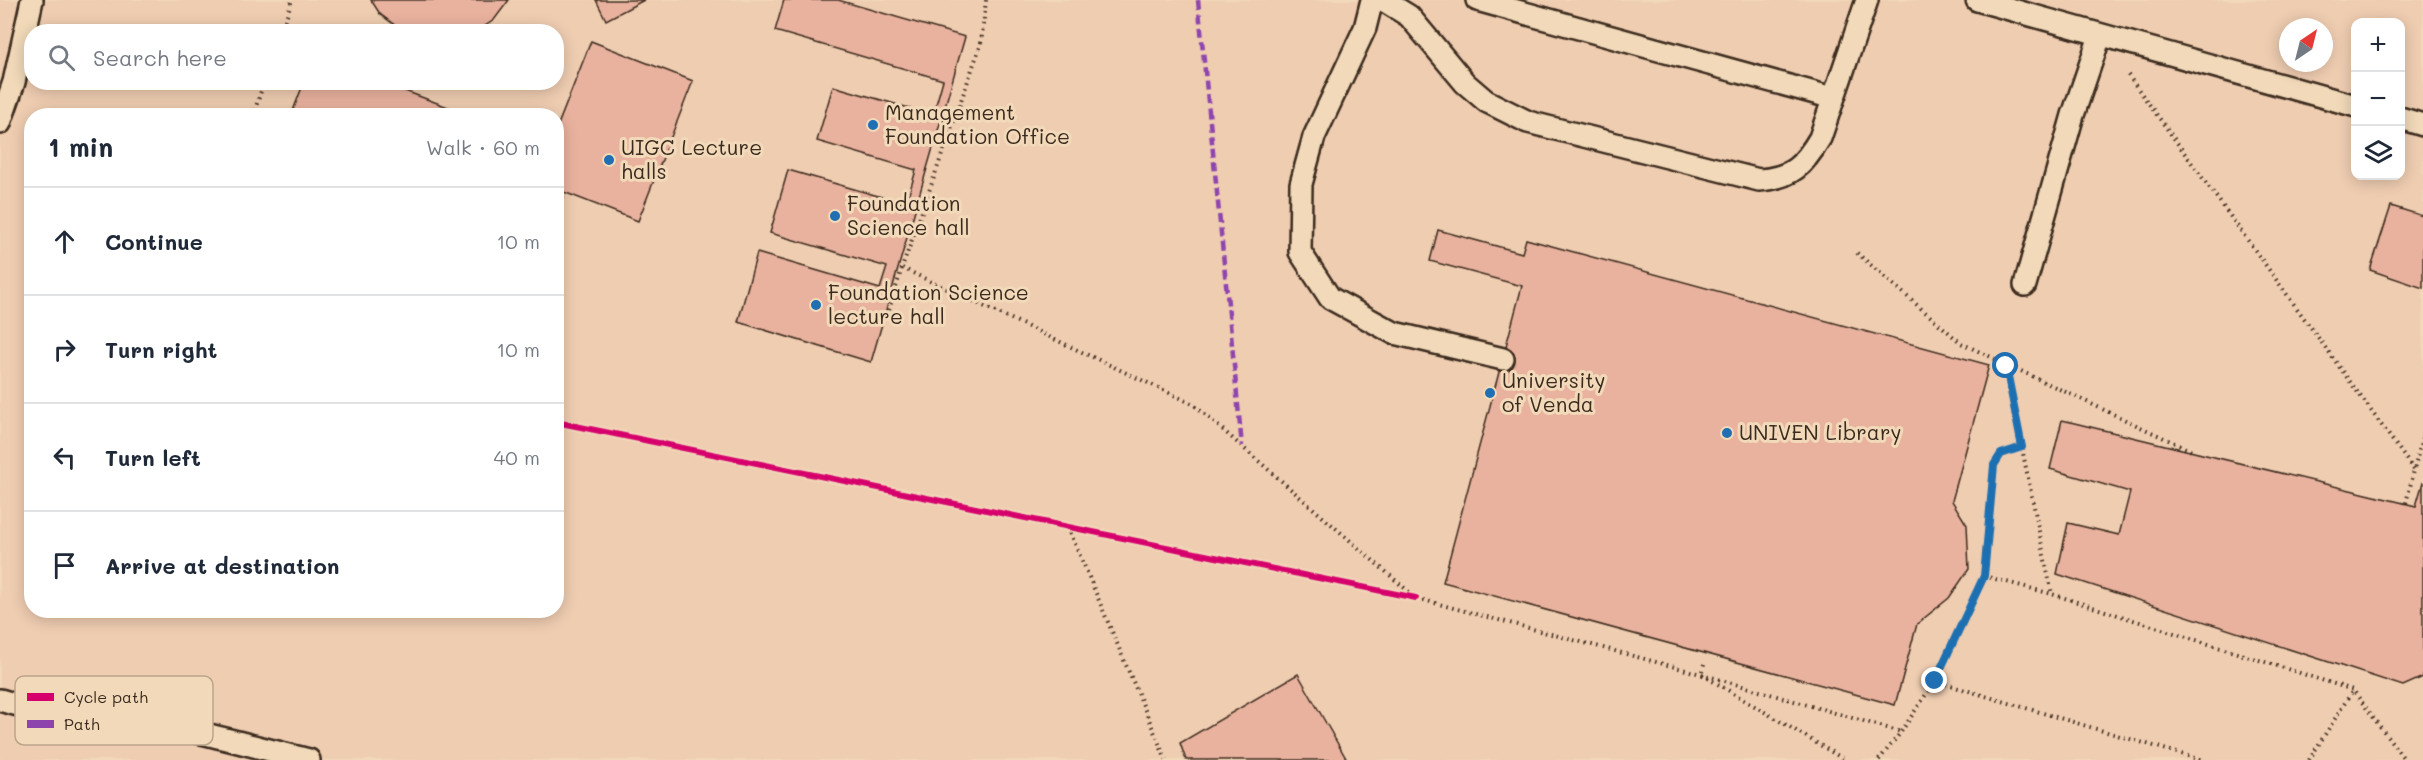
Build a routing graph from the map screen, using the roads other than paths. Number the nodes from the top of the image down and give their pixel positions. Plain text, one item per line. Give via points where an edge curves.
1 (32, 0) edge
2 (1372, 0) edge
3 (1383, 0) edge
4 (1477, 0) edge
5 (1867, 0) edge
6 (1977, 0) edge
7 (27, 24) edge
8 (24, 36) edge
9 (2100, 36) junction
10 (1833, 98) junction
11 (2351, 105) edge
12 (2405, 120) edge
13 (0, 123) edge
14 (2423, 125) edge
15 (2025, 285) dead end
16 (1503, 359) dead end
17 (0, 700) edge
18 (15, 705) edge
19 (213, 736) edge
20 (309, 760) edge

1 - 7 lane
2 - 16 lane via 1365,28 1314,137 1301,184 1300,252 1330,298 1394,333
3 - 10 lane via 1409,16 1465,83 1486,100 1528,122 1759,180 1778,179 1797,168 1811,153
4 - 10 lane
5 - 10 lane
6 - 9 lane
8 - 13 lane
9 - 11 lane
9 - 15 lane via 2073,115
12 - 14 lane
17 - 18 lane
19 - 20 lane

